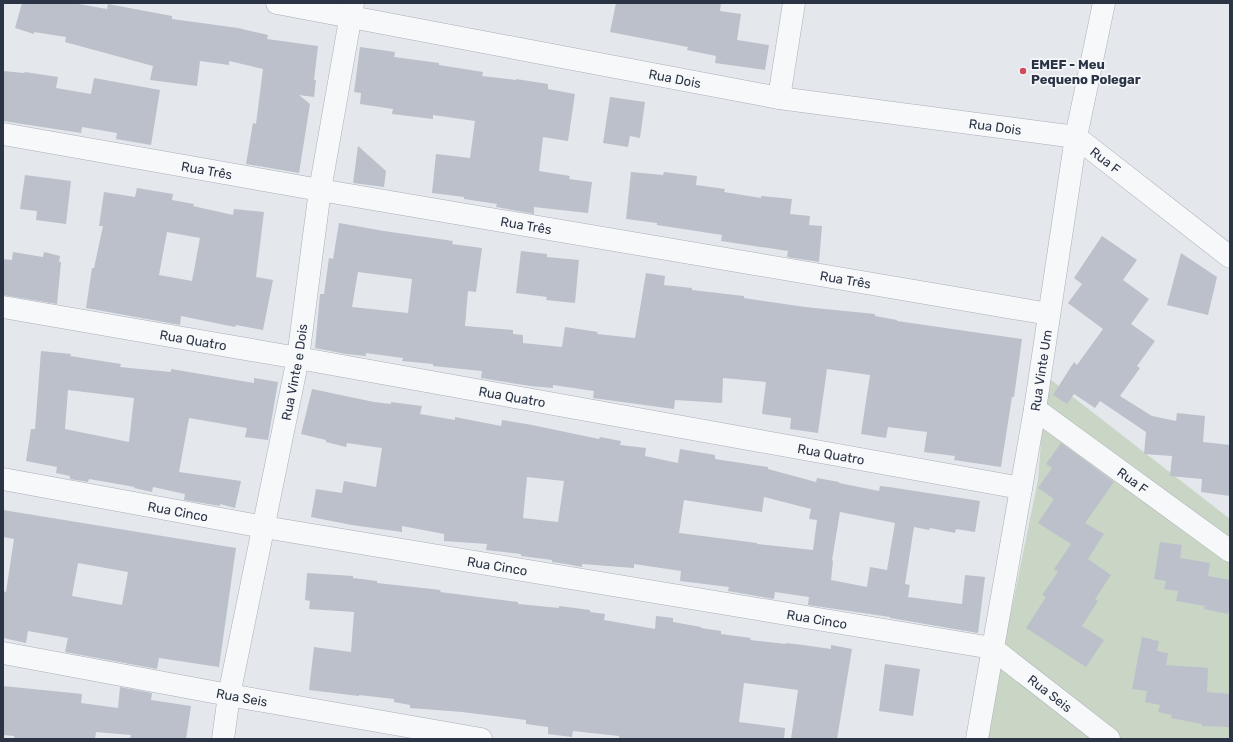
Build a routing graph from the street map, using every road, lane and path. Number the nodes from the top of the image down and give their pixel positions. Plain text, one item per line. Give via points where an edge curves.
1 (277, 3) edge
2 (794, 3) edge
3 (1104, 3) edge
4 (352, 10) edge
5 (779, 98) junction
6 (3, 134) edge
7 (1076, 138) junction
8 (320, 190) junction
9 (1230, 257) edge
10 (3, 307) edge
11 (1049, 314) junction
12 (298, 358) junction
13 (1035, 408) junction
14 (3, 479) edge
15 (1021, 488) junction
16 (264, 527) junction
17 (1230, 551) edge
18 (992, 648) junction
19 (3, 653) edge
20 (229, 695) junction
21 (223, 739) edge
22 (481, 739) edge
23 (977, 739) edge
24 (1109, 739) edge

1 - 4 street, Rua Dois
2 - 5 street
3 - 7 street, Rua Vinte Um
4 - 5 street, Rua Dois
4 - 8 street, Rua Vinte e Dois
5 - 7 street, Rua Dois
6 - 8 street, Rua Três
7 - 9 street, Rua F
7 - 11 street, Rua Vinte Um
8 - 11 street, Rua Três
8 - 12 street, Rua Vinte e Dois
10 - 12 street, Rua Quatro
11 - 13 street, Rua Vinte Um
12 - 15 street, Rua Quatro
12 - 16 street, Rua Vinte e Dois
13 - 15 street, Rua Vinte Um
13 - 17 street, Rua F
14 - 16 street, Rua Cinco
15 - 18 street, Rua Vinte Um
16 - 18 street, Rua Cinco
16 - 20 street, Rua Vinte e Dois
18 - 23 street, Rua Vinte Um
18 - 24 street, Rua Seis
19 - 20 street, Rua Seis
20 - 21 street, Rua Vinte e Dois
20 - 22 street, Rua Seis

